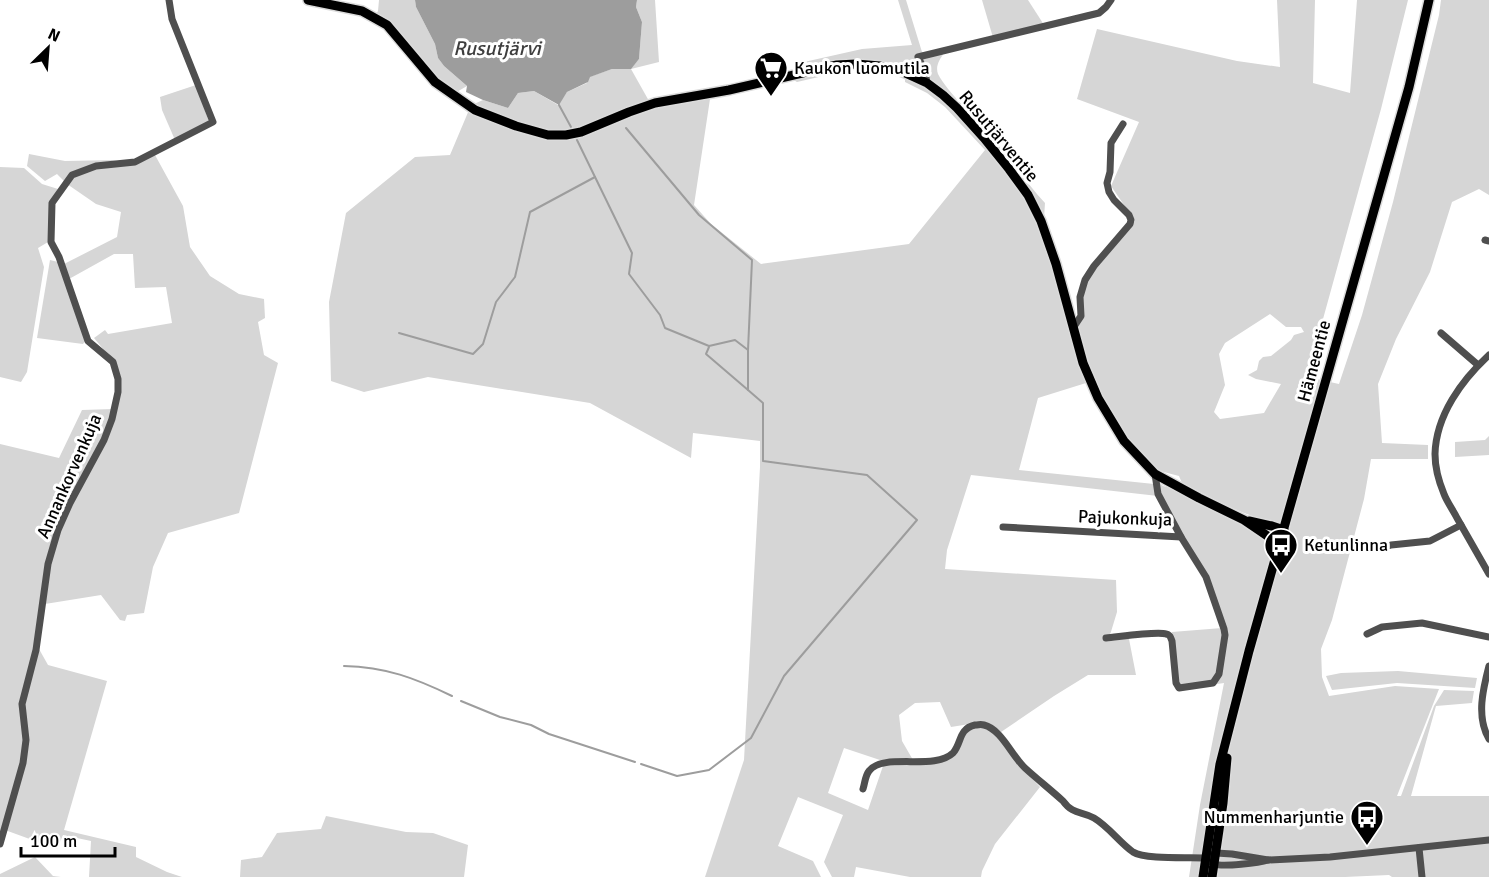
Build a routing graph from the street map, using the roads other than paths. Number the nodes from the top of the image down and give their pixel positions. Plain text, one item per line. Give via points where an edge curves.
1 (169, 0) edge
2 (309, 0) edge
3 (1111, 0) edge
4 (1430, 0) edge
5 (927, 83) junction
6 (1123, 124) dead end
7 (1073, 328) junction
8 (1441, 333) dead end
9 (1489, 355) edge
10 (1478, 365) junction
11 (1155, 474) junction
12 (1244, 520) junction
13 (1461, 525) junction
14 (1003, 527) dead end
15 (1284, 530) junction
16 (1180, 537) junction
17 (1281, 542) junction
18 (1380, 549) dead end
19 (1489, 574) edge
20 (1367, 634) dead end
21 (1489, 637) edge
22 (1106, 638) dead end
23 (1489, 666) edge
24 (1230, 731) junction
25 (1489, 739) edge
26 (863, 789) dead end
27 (1489, 840) edge
28 (0, 844) edge
29 (1419, 848) junction
30 (1216, 853) junction
31 (1206, 858) junction
32 (1268, 860) junction
33 (1214, 864) junction
34 (1203, 877) edge
35 (1212, 877) edge
36 (1422, 877) edge

1 - 28 street, Annankorvenkuja via 172,19 213,122 135,162 96,166 72,175 52,203 51,242 88,340 113,362 118,379 116,407 104,440 58,530 48,564 36,650 22,704 26,740 23,763
2 - 5 main road, Rusutjärventie via 362,11 387,25 435,82 475,110 548,135 581,132 655,103 837,65 880,66
3 - 5 street via 1099,13 918,57
4 - 15 main road, Hämeentie
5 - 7 main road, Rusutjärventie via 971,123 1028,195 1056,264
6 - 7 street via 1112,143 1107,183 1114,200 1131,220 1085,280 1080,297 1081,316
7 - 11 main road, Rusutjärventie via 1098,398 1124,441
8 - 10 street
9 - 10 street
10 - 13 street via 1448,408 1436,445 1444,496
11 - 12 main road, Rusutjärventie
11 - 16 street, Pajukonkuja via 1158,495
12 - 15 main road, Rusutjärventie
12 - 17 main road, Rusutjärventie
13 - 18 street via 1430,541
13 - 19 street
14 - 16 street, Pajukonkuja
15 - 17 main road, Hämeentie
16 - 22 street via 1206,577 1224,628 1219,674 1213,683 1179,688 1172,641 1166,634
17 - 24 main road, Hämeentie
20 - 21 street via 1382,627 1422,623
23 - 25 street via 1482,702 1484,731
24 - 30 main road, Hämeentie
24 - 31 main road, Hämeentie via 1220,764
26 - 31 street via 873,767 945,758 954,751 965,730 982,724 994,729 1023,766 1067,806 1097,820 1140,856
27 - 29 street
29 - 32 street
29 - 36 street
30 - 31 street
30 - 32 street
30 - 33 main road, Hämeentie
31 - 33 street
31 - 34 main road, Hämeentie
32 - 33 street
33 - 35 main road, Hämeentie

